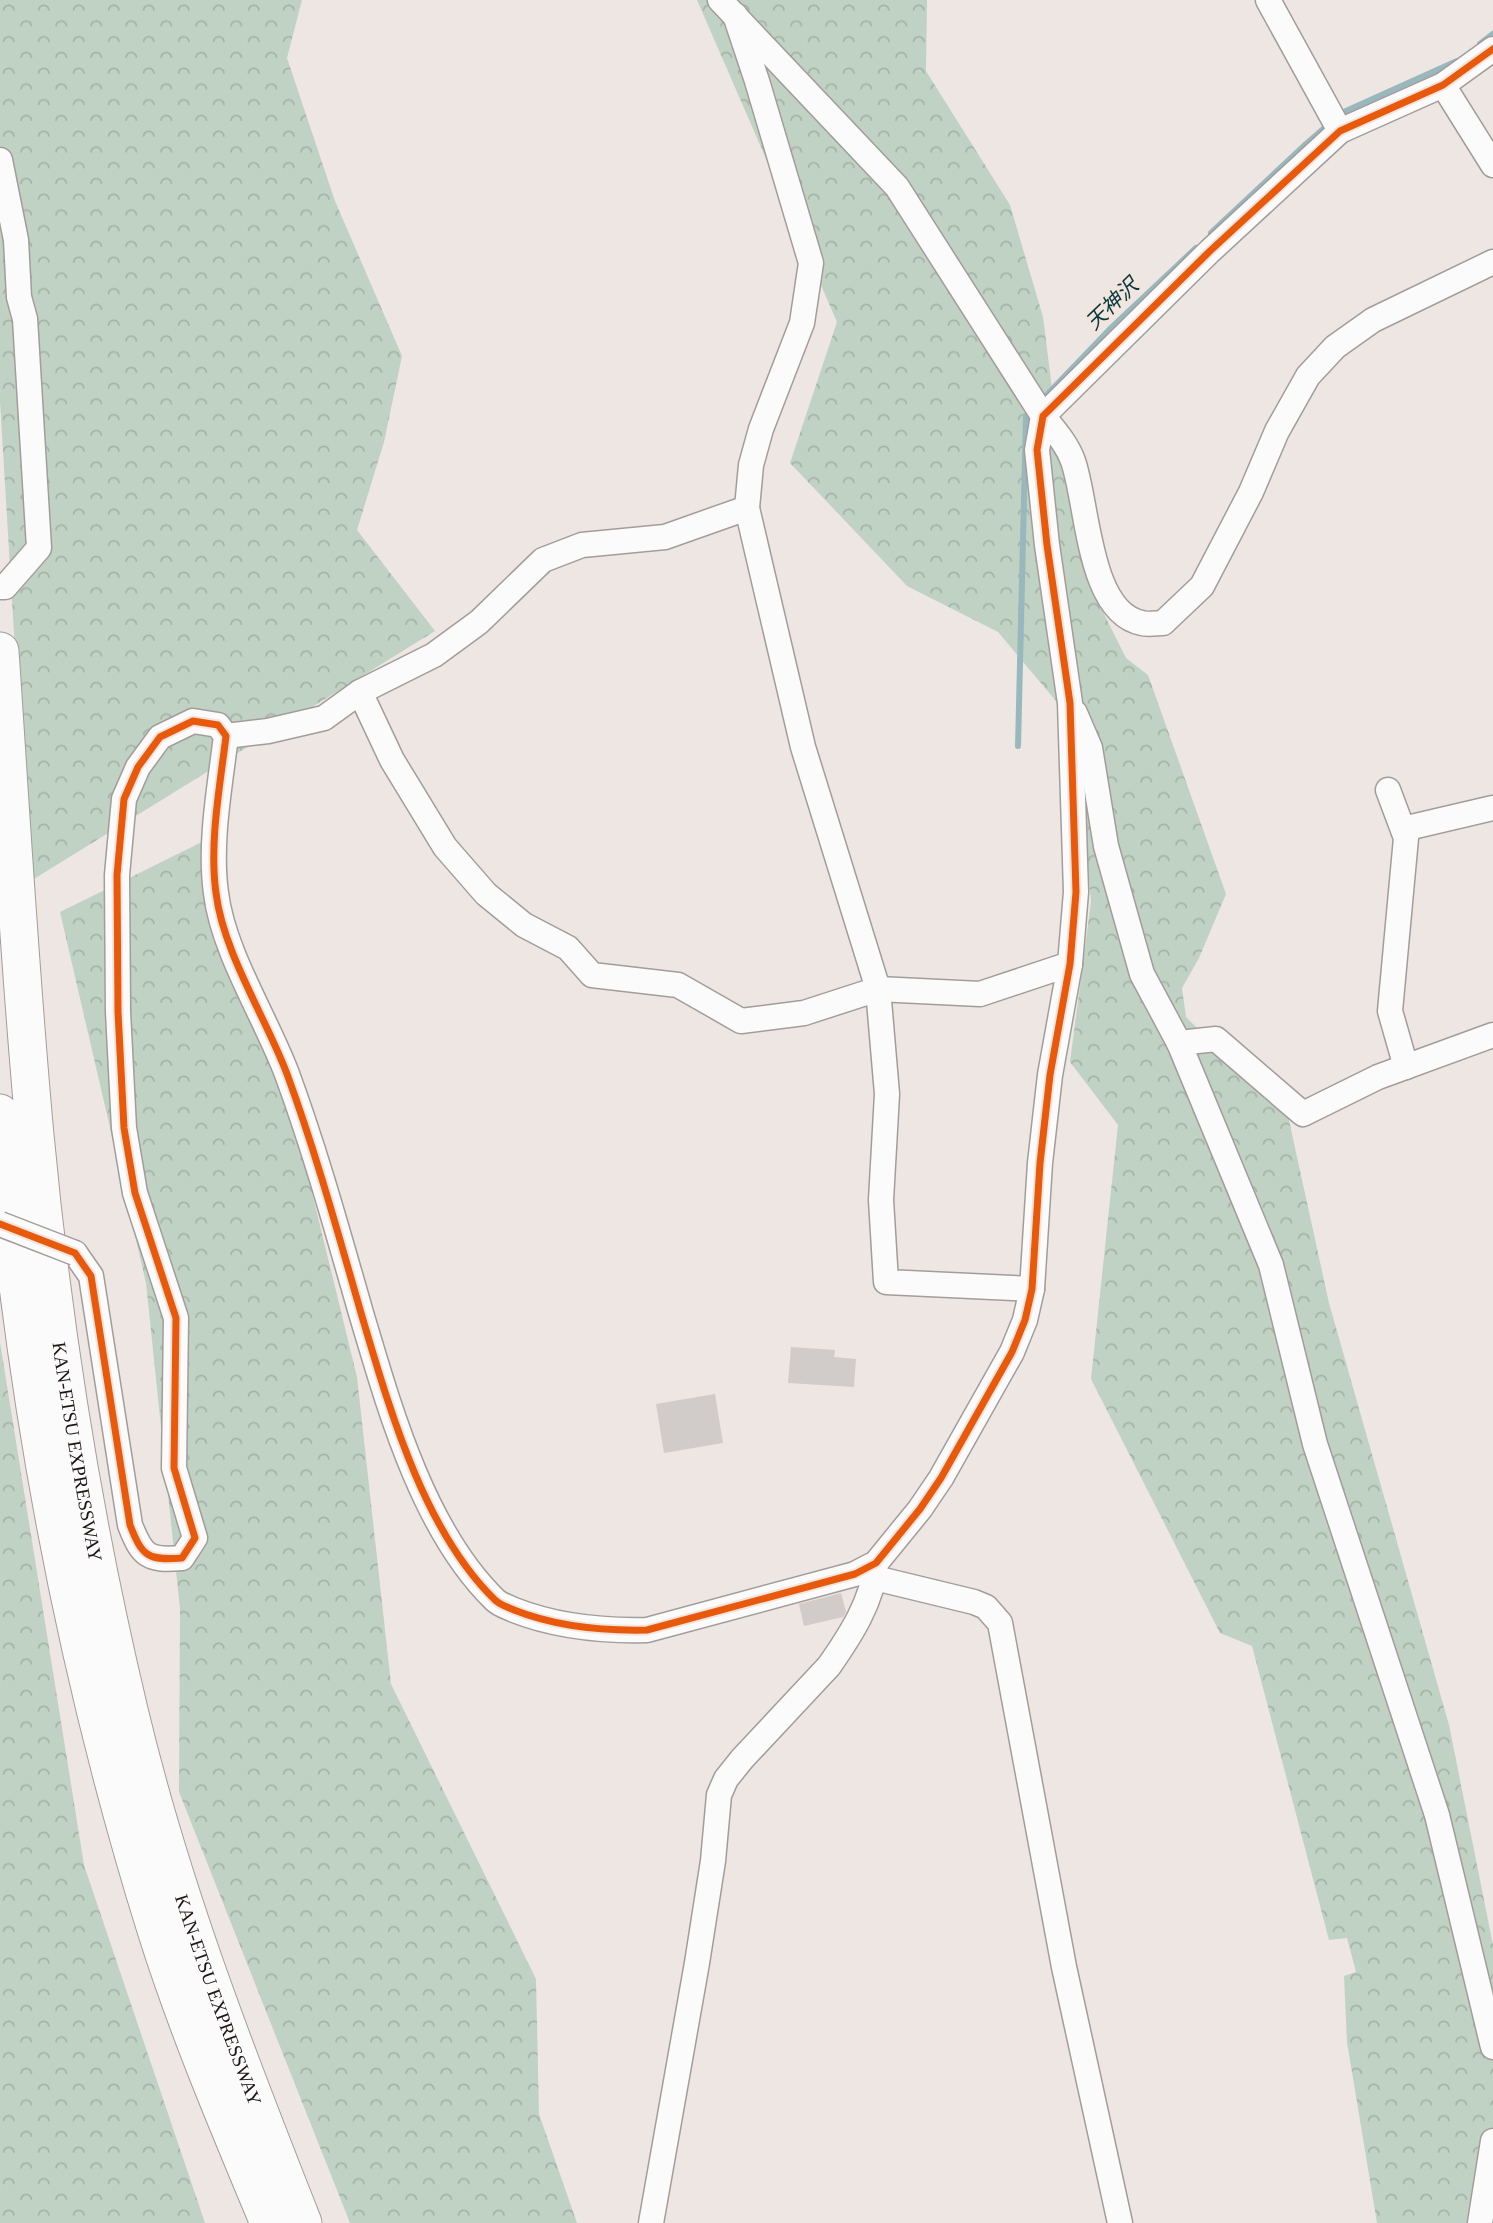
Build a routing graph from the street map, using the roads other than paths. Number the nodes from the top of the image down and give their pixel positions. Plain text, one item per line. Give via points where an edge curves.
1 (1268, 0) edge
2 (727, 7) edge
3 (1493, 49) edge
4 (1443, 85) junction
5 (1340, 131) junction
6 (0, 160) edge
7 (1493, 166) edge
8 (1493, 262) edge
9 (1043, 416) junction
10 (747, 508) junction
11 (0, 587) edge
12 (0, 651) edge
13 (360, 692) junction
14 (1070, 703) junction
15 (226, 736) junction
16 (1388, 790) dead end
17 (1493, 808) edge
18 (1403, 829) junction
19 (1070, 964) junction
20 (878, 989) junction
21 (1493, 1035) edge
22 (1179, 1043) junction
23 (1406, 1067) junction
24 (0, 1114) edge
25 (0, 1224) edge
26 (1032, 1289) junction
27 (875, 1571) junction
28 (1493, 2047) edge
29 (1493, 2141) edge
30 (269, 2223) edge
31 (303, 2223) edge
32 (651, 2223) edge
33 (1120, 2223) edge
34 (1480, 2223) edge

1 - 5 street
2 - 9 street via 897,187
2 - 10 street via 757,81 811,263 802,323 751,465
3 - 4 street
4 - 5 street
4 - 7 street
5 - 9 street
6 - 11 street via 16,240 24,319 39,548 5,587
8 - 9 street via 1373,320 1335,347 1308,376 1202,586 1163,623 1141,623 1106,595 1097,573 1074,464 1067,446
9 - 14 street via 1037,450
10 - 13 street via 665,537 582,545 543,560 479,622 434,655
10 - 20 street via 803,747
12 - 31 highway, KAN-ETSU EXPRESSWAY via 35,1139 52,1292 101,1587 129,1712 190,1925
13 - 15 street via 324,718
13 - 20 street via 392,760 445,847 486,894 524,925 568,948 592,975 678,985 741,1021 804,1013
14 - 19 street via 1076,892
14 - 22 street via 1090,748 1107,846 1142,974
15 - 25 street, bridge via 218,725 193,722 160,737 138,767 124,799 117,875 124,1128 135,1193 176,1318 174,1468 195,1538 182,1558 159,1560 139,1549 130,1524 90,1276 75,1253
15 - 27 street via 215,832 215,892 223,928 312,1146 382,1382 411,1460 448,1541 463,1562 497,1603 555,1623 616,1631 647,1630
16 - 18 street
17 - 18 street
18 - 23 street via 1406,838 1390,1011
19 - 20 street via 980,994
19 - 26 street via 1050,1075
20 - 26 street via 887,1094 881,1200 886,1282
21 - 23 street
22 - 23 street via 1216,1039 1303,1114
22 - 28 street via 1271,1265 1315,1444 1437,1815
24 - 30 highway, KAN-ETSU EXPRESSWAY via 41,1443 94,1702 158,1935 210,2081
26 - 27 street via 1012,1352 941,1478
27 - 32 street via 860,1615 841,1650 733,1769 719,1794 705,1912
27 - 33 street via 974,1601 1000,1623 1064,1967
29 - 34 street

